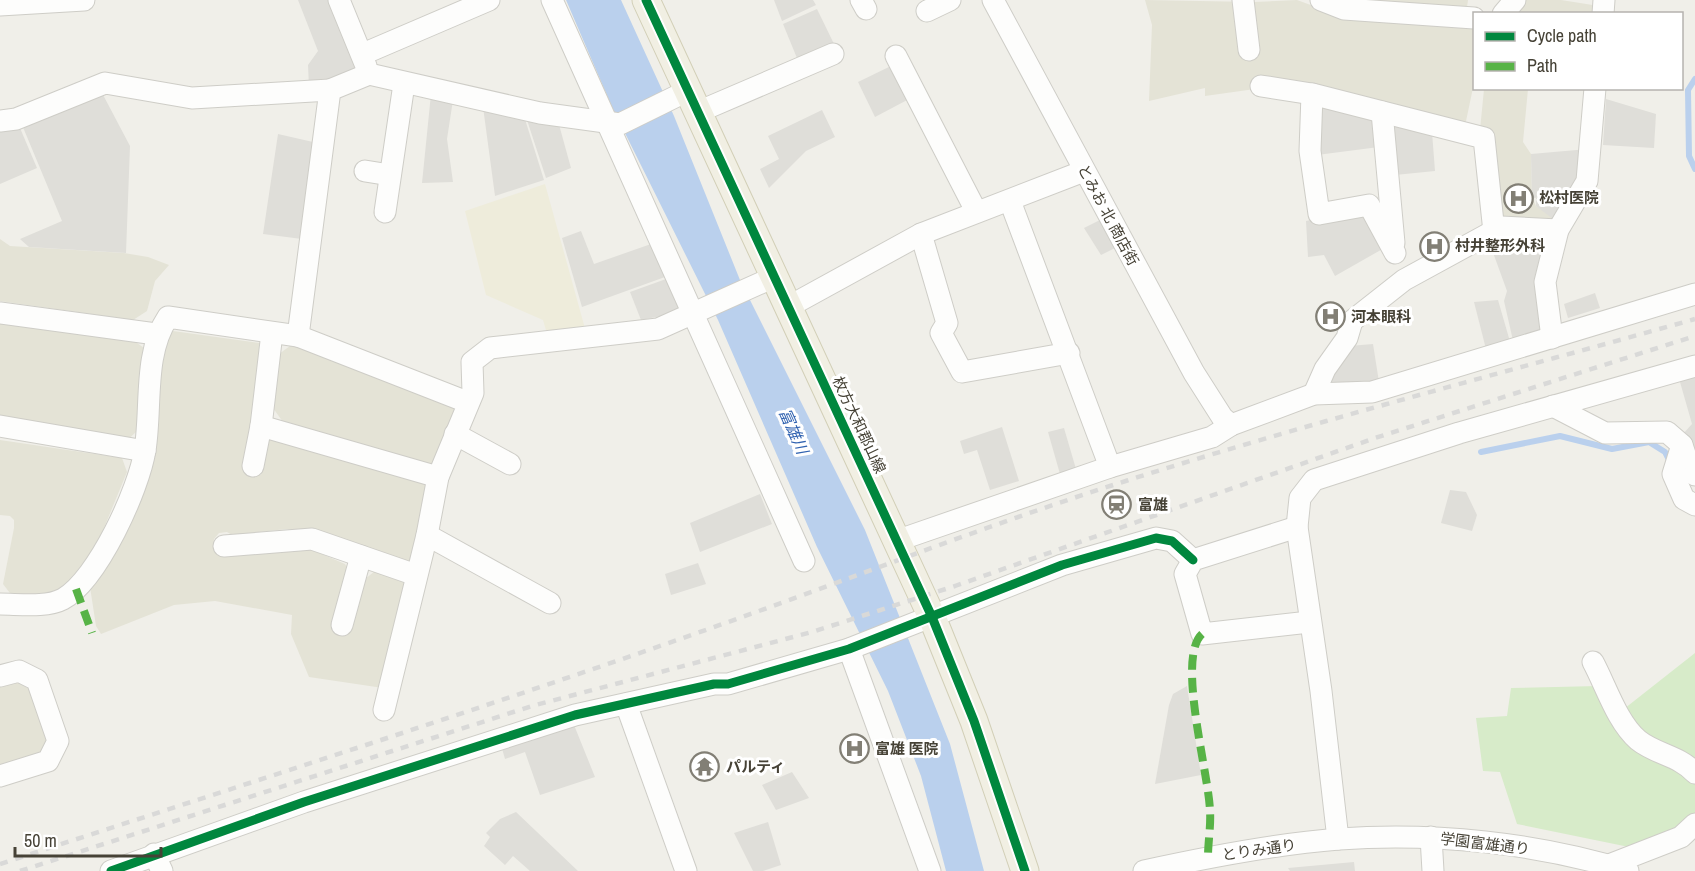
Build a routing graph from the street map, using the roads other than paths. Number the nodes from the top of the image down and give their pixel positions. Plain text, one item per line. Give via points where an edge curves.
1 (84, 0) edge
2 (339, 0) edge
3 (489, 0) edge
4 (552, 0) edge
5 (646, 0) edge
6 (950, 0) edge
7 (993, 0) edge
8 (1243, 0) edge
9 (1321, 0) edge
10 (1515, 0) edge
11 (0, 5) edge
12 (927, 11) dead end
13 (1505, 12) edge
14 (1473, 18) edge
15 (1249, 50) dead end
16 (833, 54) dead end
17 (896, 56) dead end
18 (366, 64) junction
19 (404, 84) junction
20 (1261, 86) dead end
21 (330, 90) junction
22 (1595, 90) edge
23 (1312, 94) junction
24 (684, 102) junction
25 (1382, 112) junction
26 (0, 121) edge
27 (614, 123) junction
28 (365, 171) dead end
29 (1084, 171) junction
30 (390, 176) junction
31 (1010, 201) junction
32 (385, 212) dead end
33 (976, 212) junction
34 (1558, 230) junction
35 (1494, 232) junction
36 (921, 234) junction
37 (1395, 253) junction
38 (774, 277) junction
39 (1404, 280) junction
40 (1695, 294) edge
41 (788, 307) junction
42 (699, 311) junction
43 (0, 313) edge
44 (272, 333) junction
45 (156, 334) junction
46 (298, 336) junction
47 (1552, 338) junction
48 (1068, 353) junction
49 (1695, 366) edge
50 (1314, 394) junction
51 (467, 402) junction
52 (1553, 406) junction
53 (1231, 425) junction
54 (0, 426) edge
55 (261, 426) junction
56 (455, 434) junction
57 (1682, 445) junction
58 (145, 451) junction
59 (510, 464) dead end
60 (253, 466) dead end
61 (1110, 467) junction
62 (1695, 475) edge
63 (438, 477) junction
64 (1695, 505) edge
65 (1297, 528) junction
66 (427, 535) junction
67 (896, 541) junction
68 (224, 546) dead end
69 (361, 556) junction
70 (1193, 560) junction
71 (804, 561) dead end
72 (417, 574) junction
73 (550, 603) dead end
74 (0, 604) edge
75 (932, 617) junction
76 (1309, 622) junction
77 (342, 625) dead end
78 (852, 648) junction
79 (1593, 662) dead end
80 (0, 676) edge
81 (626, 704) junction
82 (384, 710) dead end
83 (1695, 773) edge
84 (0, 776) edge
85 (1695, 824) edge
86 (1431, 837) junction
87 (1338, 839) junction
88 (158, 863) edge
89 (1618, 868) edge
90 (111, 871) edge
91 (686, 871) edge
92 (930, 871) edge
93 (1025, 871) edge
94 (1144, 871) edge
95 (1433, 871) edge

1 - 11 street
2 - 18 street
3 - 18 street
4 - 27 street
5 - 24 main road, 枚方大和郡山線
6 - 12 street
7 - 29 street, とみお 北 商店街
8 - 15 street
9 - 14 street via 1344,9
10 - 13 street
16 - 24 street
17 - 33 street
18 - 19 street
18 - 21 street
19 - 27 street via 540,113
19 - 30 street
20 - 23 street
21 - 26 street via 192,98 105,83 16,119
21 - 46 street
22 - 34 street via 1587,181
23 - 25 street
23 - 37 street via 1310,151 1318,214 1369,205
24 - 27 street
24 - 38 main road, 枚方大和郡山線
25 - 35 street via 1484,138
25 - 37 street
27 - 42 street
28 - 30 street
29 - 31 street
29 - 53 street, とみお 北 商店街 via 1194,373
30 - 32 street
31 - 33 street
31 - 48 street
33 - 36 street
34 - 35 street via 1501,227
34 - 47 street via 1545,282
35 - 39 street
36 - 41 street
36 - 48 street via 947,323 942,333 962,372
37 - 39 street
38 - 41 main road, 枚方大和郡山線
38 - 42 street
39 - 50 street via 1352,321 1347,338 1325,369
40 - 47 street
41 - 67 main road, 枚方大和郡山線
42 - 51 street via 658,329 490,348 472,362 473,393
42 - 71 street
43 - 45 street
44 - 45 street via 168,317
44 - 46 street
44 - 55 street
45 - 58 street
46 - 51 street
47 - 50 street via 1372,392
48 - 61 street
49 - 52 street
50 - 53 street
51 - 56 street
52 - 57 street via 1605,433 1667,432
52 - 65 street via 1314,480 1300,498
53 - 61 street via 1212,437
54 - 58 street
55 - 60 street
55 - 63 street
56 - 59 street
56 - 63 street
57 - 62 street via 1690,472
57 - 64 street via 1672,474 1684,499
58 - 74 street via 129,504 94,566 76,589 62,600
61 - 67 street
63 - 66 street
65 - 70 street
65 - 76 street
66 - 72 street
66 - 73 street
67 - 75 main road, 枚方大和郡山線
68 - 69 street via 312,539
69 - 72 street
69 - 77 street
70 - 75 street via 1172,541 1156,538 1062,566
70 - 76 street via 1185,574 1202,634
72 - 82 street
75 - 78 street
75 - 93 main road, 枚方大和郡山線 via 974,721
76 - 87 street
78 - 81 street via 728,684
78 - 92 street
79 - 83 street via 1625,724 1639,740 1684,763
80 - 84 street via 19,671 37,680 58,741 48,761
81 - 88 street via 575,715 304,802
81 - 91 street
85 - 89 street via 1681,837
86 - 87 street, 学園富雄通り
86 - 89 street, 学園富雄通り via 1525,848
86 - 95 street
87 - 94 street, とりみ通り
88 - 90 street

